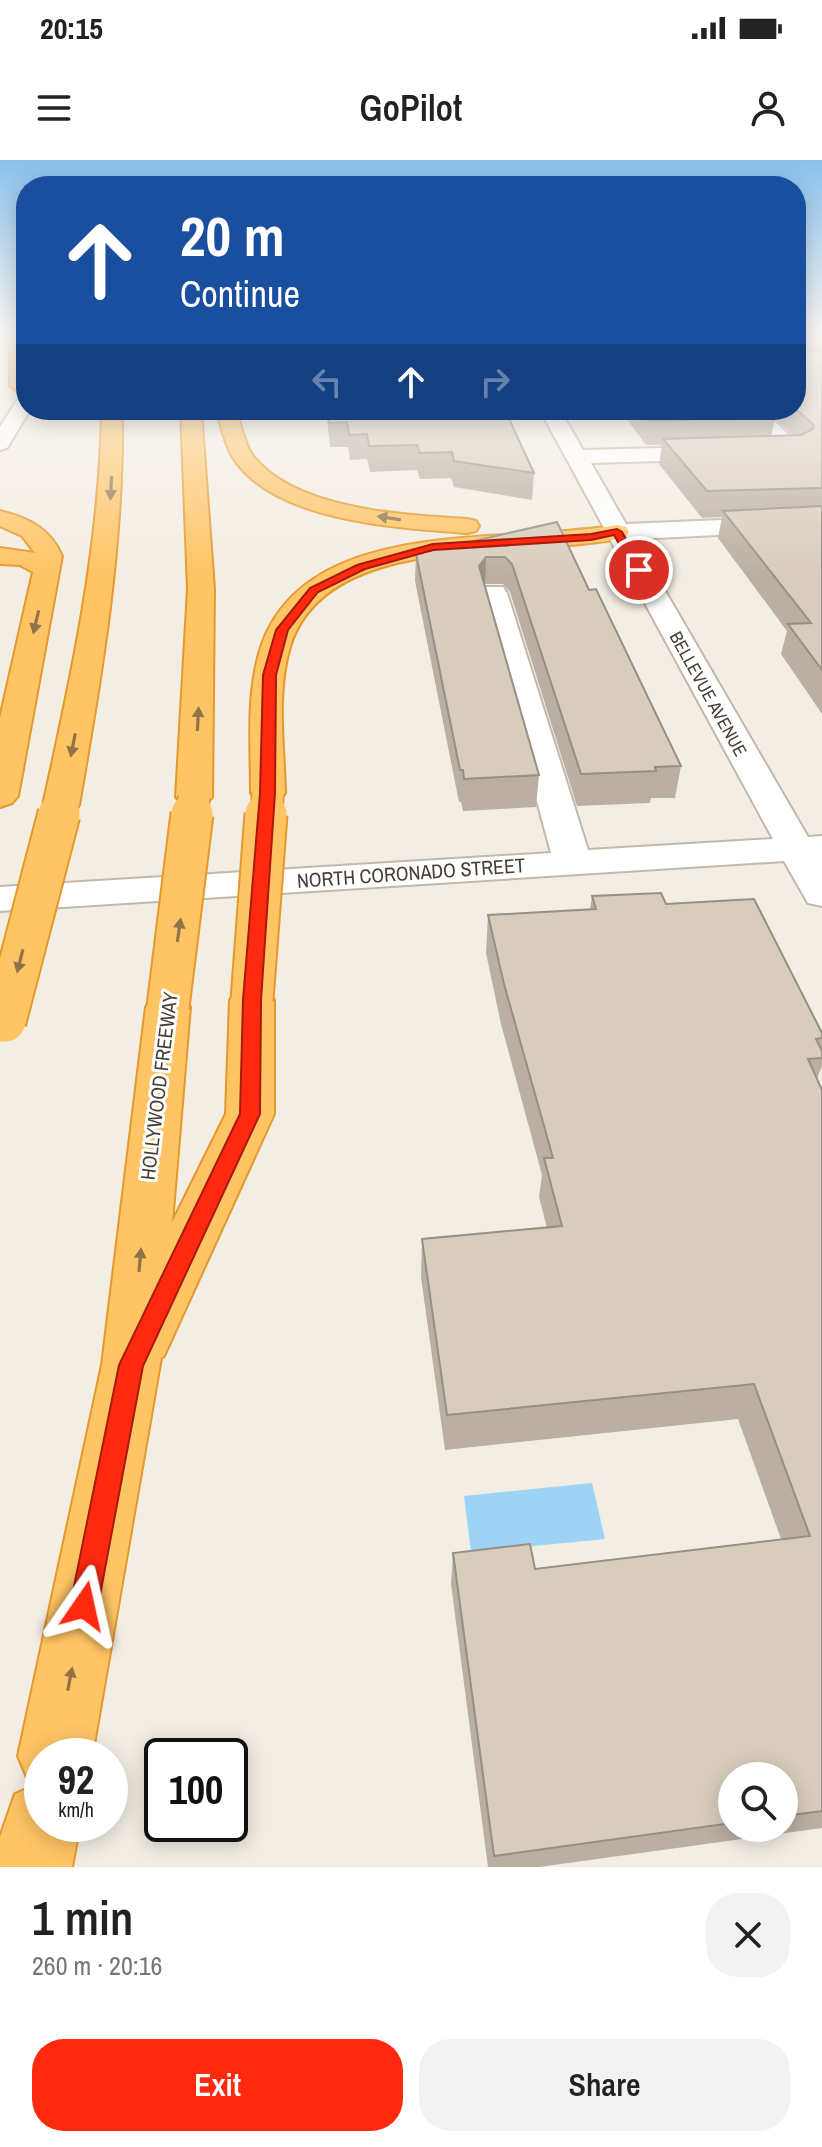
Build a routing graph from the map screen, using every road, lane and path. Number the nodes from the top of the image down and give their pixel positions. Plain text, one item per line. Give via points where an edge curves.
1 (10, 416) edge
2 (112, 420) edge
3 (192, 420) edge
4 (230, 420) edge
5 (556, 420) edge
6 (761, 420) edge
7 (1, 442) edge
8 (578, 457) junction
9 (0, 518) edge
10 (822, 523) edge
11 (617, 532) junction
12 (0, 556) edge
13 (48, 572) junction
14 (494, 593) edge
15 (0, 796) edge
16 (808, 847) edge
17 (573, 863) junction
18 (822, 894) edge
19 (0, 899) edge
20 (2, 1028) edge
21 (131, 1365) junction
22 (58, 1738) edge
23 (38, 1842) edge
24 (33, 1867) edge

1 - 7 street
2 -> 20 highway, bridge via 109,531 100,596 61,805
21 -> 3 highway, HOLLYWOOD FREEWAY, bridge via 194,797 201,589
11 -> 4 highway via 589,526 418,523 311,500 283,488 245,460
5 - 8 street, BELLEVUE AVENUE
6 - 8 street via 795,451
8 - 11 street, BELLEVUE AVENUE
9 - 13 highway via 34,532 45,543
10 - 11 street
11 - 16 street, BELLEVUE AVENUE
11 - 21 highway, bridge via 433,547 361,567 314,590 282,630 269,675 268,793 252,1000 250,1114
12 - 13 highway via 30,559
13 -> 15 highway
14 - 17 street
16 - 17 street, NORTH CORONADO STREET
16 - 18 street, BELLEVUE AVENUE
17 - 19 street, NORTH CORONADO STREET
22 -> 21 highway, HOLLYWOOD FREEWAY
23 - 24 highway

